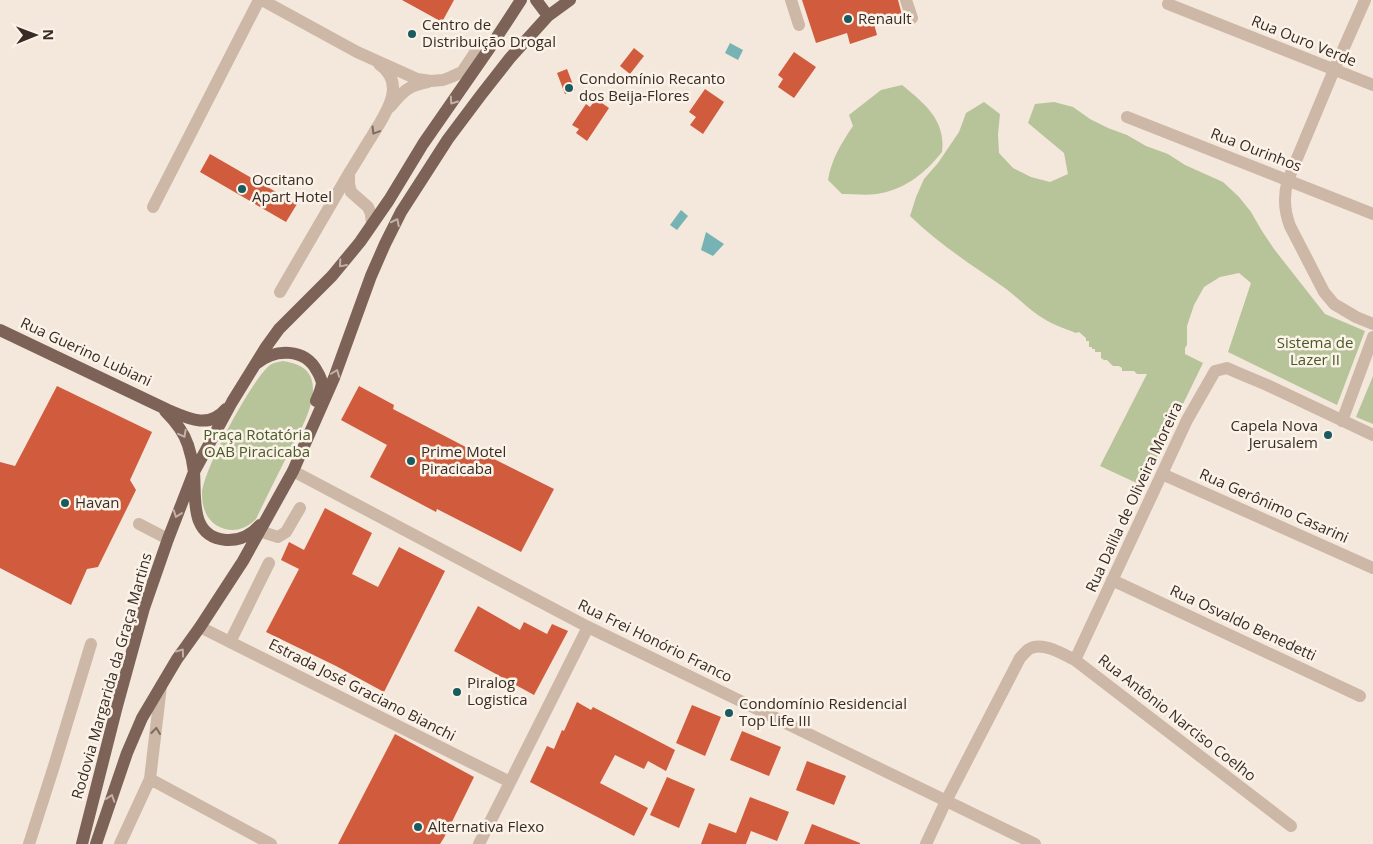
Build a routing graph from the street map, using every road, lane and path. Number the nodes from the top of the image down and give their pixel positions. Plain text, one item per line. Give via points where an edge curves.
1 (261, 0) edge
2 (521, 0) edge
3 (536, 0) edge
4 (570, 0) edge
5 (791, 0) edge
6 (906, 0) edge
7 (1365, 0) edge
8 (1168, 4) dead end
9 (548, 16) junction
10 (912, 18) dead end
11 (799, 25) dead end
12 (491, 46) junction
13 (373, 60) junction
14 (1334, 70) junction
15 (431, 81) junction
16 (1373, 86) edge
17 (386, 113) junction
18 (1127, 117) dead end
19 (349, 173) junction
20 (1288, 180) junction
21 (356, 198) junction
22 (153, 207) dead end
23 (327, 211) junction
24 (1373, 214) edge
25 (372, 224) junction
26 (280, 292) dead end
27 (1373, 324) edge
28 (0, 330) edge
29 (1373, 338) edge
30 (253, 367) junction
31 (232, 402) junction
32 (158, 404) junction
33 (1342, 421) junction
34 (309, 433) junction
35 (1373, 435) edge
36 (293, 471) junction
37 (194, 472) junction
38 (1162, 474) junction
39 (300, 508) dead end
40 (270, 511) junction
41 (139, 524) dead end
42 (259, 531) junction
43 (168, 539) junction
44 (269, 563) dead end
45 (1373, 568) edge
46 (1112, 580) junction
47 (200, 627) junction
48 (588, 627) junction
49 (230, 642) junction
50 (91, 644) dead end
51 (1075, 660) junction
52 (162, 683) junction
53 (1360, 696) dead end
54 (150, 779) junction
55 (510, 782) junction
56 (946, 801) junction
57 (1291, 826) dead end
58 (29, 844) edge
59 (82, 844) edge
60 (96, 844) edge
61 (120, 844) edge
62 (271, 844) edge
63 (480, 844) edge
64 (926, 844) edge
65 (1036, 844) edge

1 - 13 street
1 - 22 street
2 - 12 main road, Rodovia Margarida da Graça Martins
3 - 9 main road
4 - 9 main road
5 - 11 street
6 - 10 street
7 - 14 street
8 - 14 street, Rua Ouro Verde
34 -> 9 main road via 334,378 384,244 401,212 481,95
12 - 15 street via 476,51 462,72
12 -> 25 main road, Rodovia Margarida da Graça Martins
13 - 15 street via 417,79
13 - 17 street via 386,69 392,80 392,98
14 - 16 street, Rua Ouro Verde
14 - 20 street
15 - 17 street via 410,86
17 -> 19 street
18 - 20 street, Rua Ourinhos
19 - 21 street via 348,184
19 - 23 street
20 - 24 street, Rua Ourinhos
20 - 27 street via 1284,203 1286,216 1324,292 1334,304
21 - 23 street via 338,202
21 - 25 street via 368,207
23 - 26 street
25 -> 30 main road, Rodovia Margarida da Graça Martins via 332,276 279,329
28 - 32 main road, Rua Guerino Lubiani
29 - 33 street
30 - 31 main road, Rodovia Margarida da Graça Martins
30 - 34 main road via 276,353 298,355 314,365 322,382 310,415
31 - 32 main road, Rua Guerino Lubiani via 220,415 201,422
31 - 37 main road, Rodovia Margarida da Graça Martins
32 -> 37 main road, Rua Guerino Lubiani via 183,433
33 - 35 street
33 - 38 street, Rua Dalila de Oliveira Moreira via 1227,368 1215,371
34 - 36 main road
36 - 40 main road
36 - 48 street, Rua Frei Honório Franco
37 - 40 main road, Rua Guerino Lubiani via 196,513 200,524 215,538 226,540 250,535
37 -> 43 main road, Rodovia Margarida da Graça Martins
38 - 45 street, Rua Gerônimo Casarini
38 - 46 street, Rua Dalila de Oliveira Moreira
39 - 42 street via 286,532 278,537
40 - 42 main road
41 - 43 street
42 - 47 main road
43 - 59 main road, Rodovia Margarida da Graça Martins via 144,608
44 - 49 street
46 - 51 street, Rua Dalila de Oliveira Moreira
46 - 53 street, Rua Osvaldo Benedetti
47 - 49 street, Estrada José Graciano Bianchi
52 -> 47 main road
48 - 55 street
48 - 56 street, Rua Frei Honório Franco
49 - 55 street, Estrada José Graciano Bianchi
50 - 58 street
51 - 56 street, Rua Antônio Narciso Coelho via 1038,646 1020,658
51 - 57 street, Rua Antônio Narciso Coelho
54 -> 52 street
60 -> 52 main road via 127,753
54 - 61 street
54 - 62 street
55 - 63 street
56 - 64 street
56 - 65 street, Rua Frei Honório Franco

